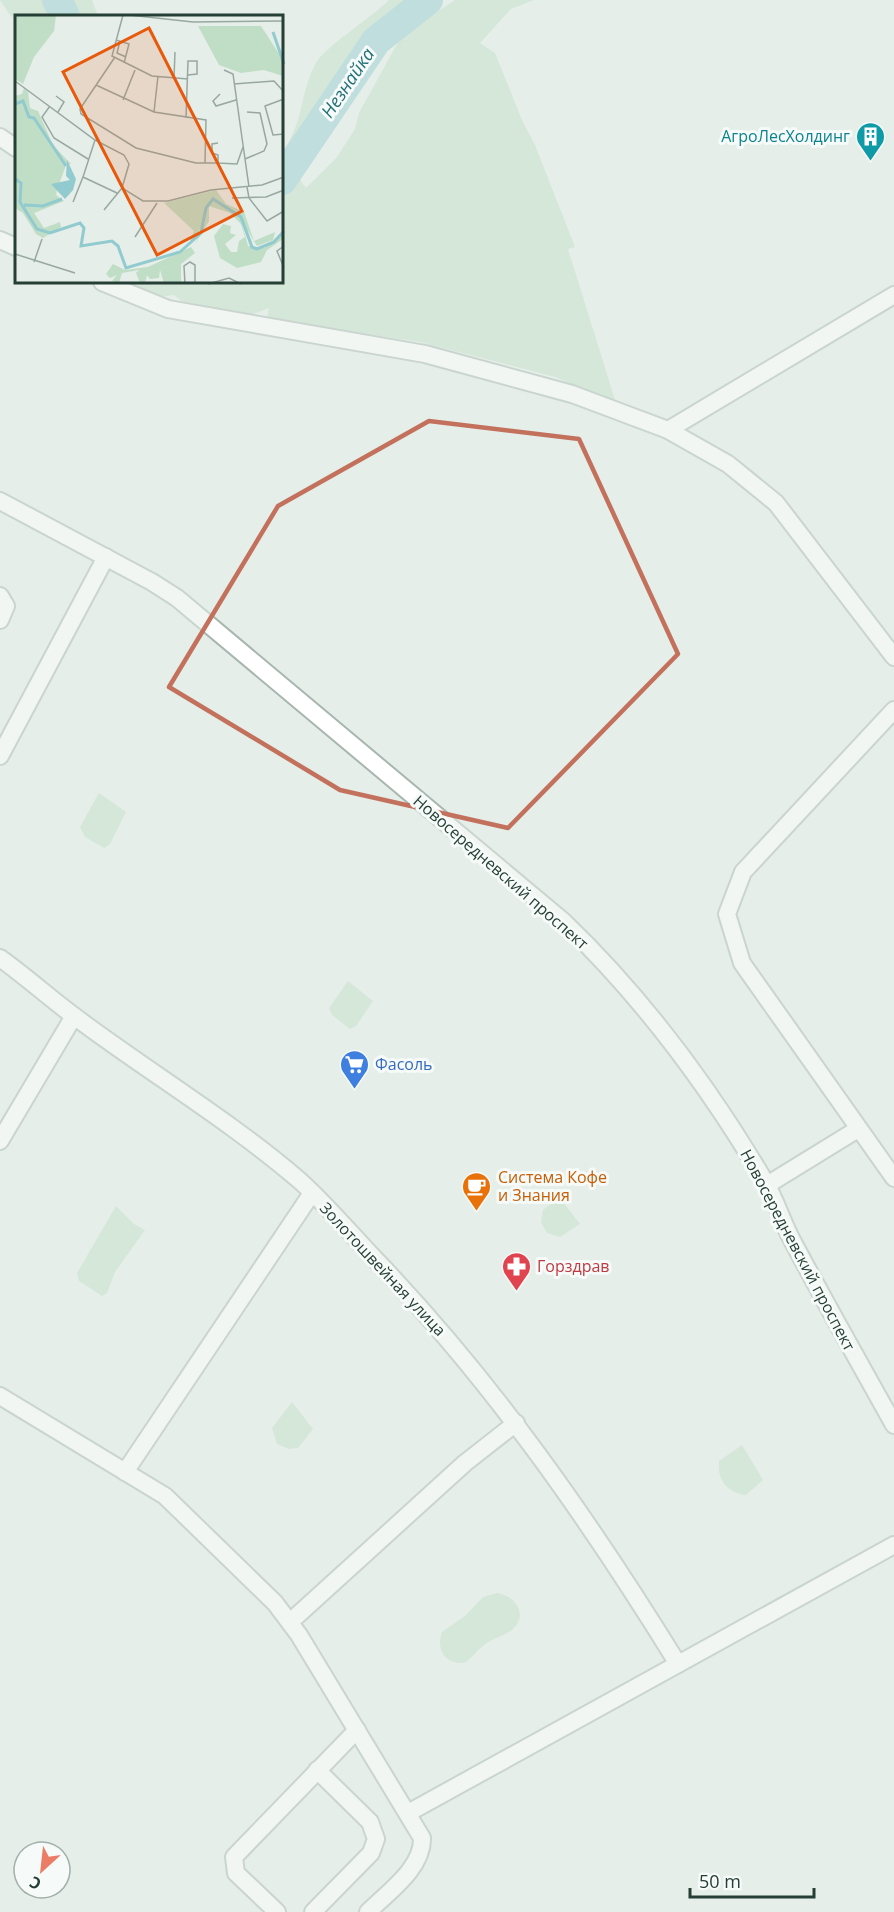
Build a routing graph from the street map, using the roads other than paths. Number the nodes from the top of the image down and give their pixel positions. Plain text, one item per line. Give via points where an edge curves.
1 (0, 137) edge
2 (15, 147) edge
3 (0, 240) edge
4 (15, 247) edge
5 (107, 284) edge
6 (894, 295) edge
7 (668, 430) junction
8 (0, 501) edge
9 (106, 557) junction
10 (0, 596) edge
11 (0, 620) edge
12 (894, 657) edge
13 (894, 710) edge
14 (0, 756) edge
15 (0, 958) edge
16 (74, 1016) junction
17 (858, 1129) junction
18 (0, 1141) edge
19 (894, 1178) edge
20 (767, 1185) junction
21 (312, 1193) junction
22 (2, 1401) edge
23 (516, 1423) junction
24 (894, 1425) edge
25 (125, 1472) junction
26 (894, 1545) edge
27 (291, 1622) junction
28 (678, 1664) junction
29 (357, 1730) junction
30 (317, 1770) junction
31 (408, 1813) junction
32 (277, 1912) edge
33 (314, 1912) edge
34 (368, 1912) edge

1 - 2 street
3 - 4 street
5 - 7 street via 168,309 425,354 572,393
6 - 7 street
7 - 12 street via 728,464 776,503
8 - 9 street, Новосередневский проспект
9 - 14 street
9 - 20 street, Новосередневский проспект via 177,598 564,922 616,977 701,1082
10 - 11 street via 6,606
13 - 17 street via 743,872 727,914 742,963
15 - 16 street, Золотошвейная улица
16 - 18 street
16 - 21 street, Золотошвейная улица via 200,1103
17 - 19 street
17 - 20 street
20 - 24 street, Новосередневский проспект via 792,1240
21 - 23 street, Золотошвейная улица via 422,1309
21 - 25 street
22 - 25 street
23 - 27 street via 465,1463
23 - 28 street, Золотошвейная улица via 593,1530
25 - 27 street via 176,1504
26 - 28 street
27 - 29 street
28 - 31 street
29 - 30 street
29 - 31 street
30 - 32 street via 234,1857 236,1873
30 - 33 street via 370,1822 376,1839 371,1853
31 - 34 street via 422,1838 420,1857

